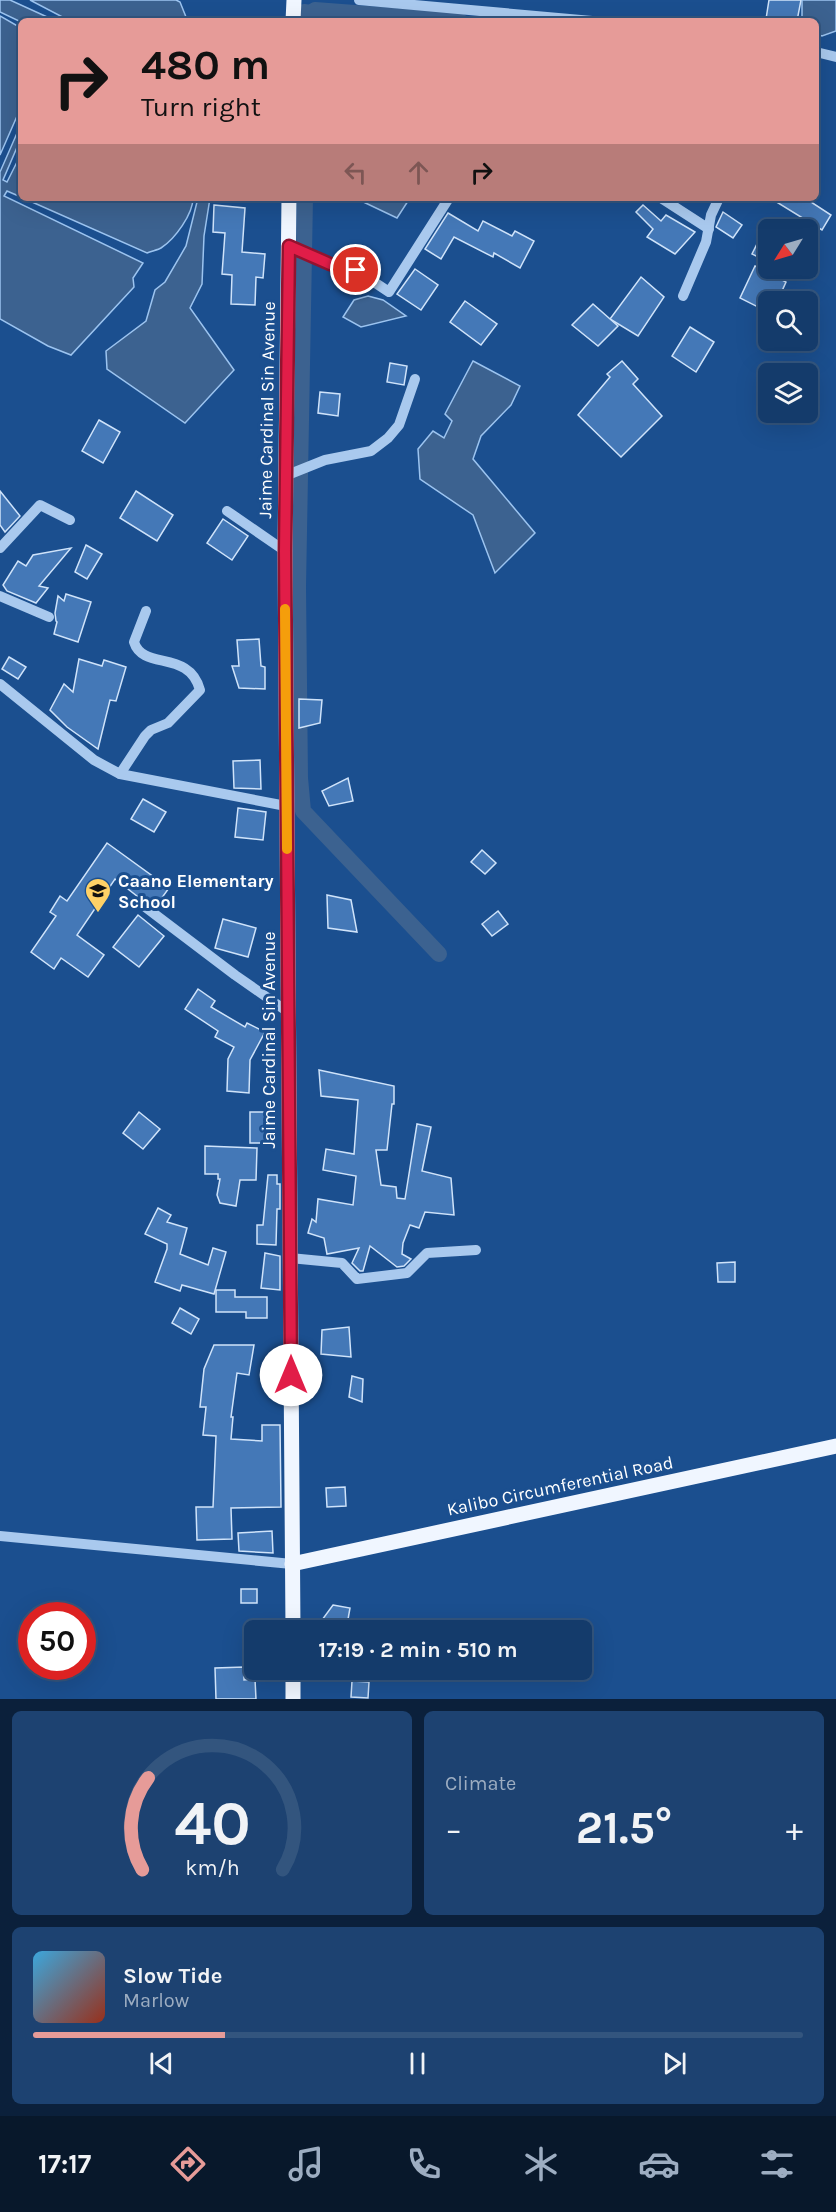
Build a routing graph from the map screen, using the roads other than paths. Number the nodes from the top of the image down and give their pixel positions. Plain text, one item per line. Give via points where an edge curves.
1 (294, 0) edge
2 (359, 0) edge
3 (293, 18) edge
4 (559, 18) edge
5 (819, 53) edge
6 (836, 57) edge
7 (290, 201) edge
8 (447, 201) edge
9 (666, 201) edge
10 (718, 201) edge
11 (708, 228) junction
12 (290, 246) junction
13 (683, 296) dead end
14 (415, 379) dead end
15 (285, 476) junction
16 (227, 511) dead end
17 (70, 520) dead end
18 (0, 548) edge
19 (285, 551) junction
20 (0, 596) edge
21 (146, 611) dead end
22 (49, 617) dead end
23 (0, 684) edge
24 (120, 774) junction
25 (286, 806) junction
26 (140, 903) dead end
27 (288, 1012) junction
28 (476, 1251) dead end
29 (290, 1258) junction
30 (836, 1446) edge
31 (0, 1536) edge
32 (292, 1564) junction
33 (293, 1620) edge
34 (293, 1680) edge
35 (293, 1699) edge

1 - 3 main road
2 - 4 street
5 - 6 street
7 - 12 main road, Jaime Cardinal Sin Avenue
8 - 12 street via 389,292 356,270 330,264
9 - 11 street
10 - 11 street
11 - 13 street
12 - 15 main road, Jaime Cardinal Sin Avenue
14 - 15 street via 399,425 388,438 370,451 325,460
15 - 19 main road, Jaime Cardinal Sin Avenue
16 - 19 street
17 - 18 street via 40,505
19 - 25 main road, Jaime Cardinal Sin Avenue
20 - 22 street
21 - 24 street via 134,642 136,650 186,667 197,678 200,690 168,723 145,736
23 - 24 street via 94,760
24 - 25 street
25 - 27 main road, Jaime Cardinal Sin Avenue
26 - 27 street
27 - 29 main road, Jaime Cardinal Sin Avenue
28 - 29 street via 427,1253 406,1273 357,1279 342,1263
29 - 32 main road, Jaime Cardinal Sin Avenue
30 - 32 main road, Kalibo Circumferential Road
31 - 32 street
32 - 33 main road, Jaime Cardinal Sin Avenue
34 - 35 main road

